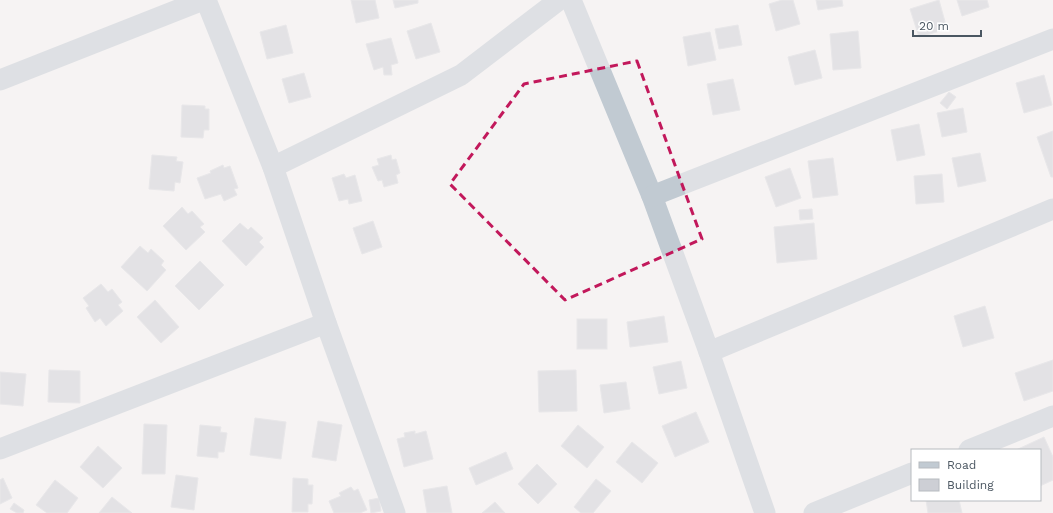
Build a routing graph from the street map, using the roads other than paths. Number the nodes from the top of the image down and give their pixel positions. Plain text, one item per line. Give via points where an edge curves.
1 (204, 0) edge
2 (559, 0) edge
3 (571, 0) edge
4 (1053, 39) edge
5 (0, 80) edge
6 (274, 167) junction
7 (652, 196) junction
8 (1053, 209) edge
9 (326, 324) junction
10 (709, 352) junction
11 (1053, 416) edge
12 (0, 449) edge
13 (971, 449) edge
14 (911, 473) edge
15 (395, 513) edge
16 (765, 513) edge
17 (814, 513) edge

1 - 5 street
1 - 6 street
2 - 6 street via 461,75
3 - 7 street
4 - 7 street
6 - 9 street
7 - 10 street
8 - 10 street
9 - 12 street
9 - 15 street
10 - 16 street
11 - 13 street
14 - 17 street

